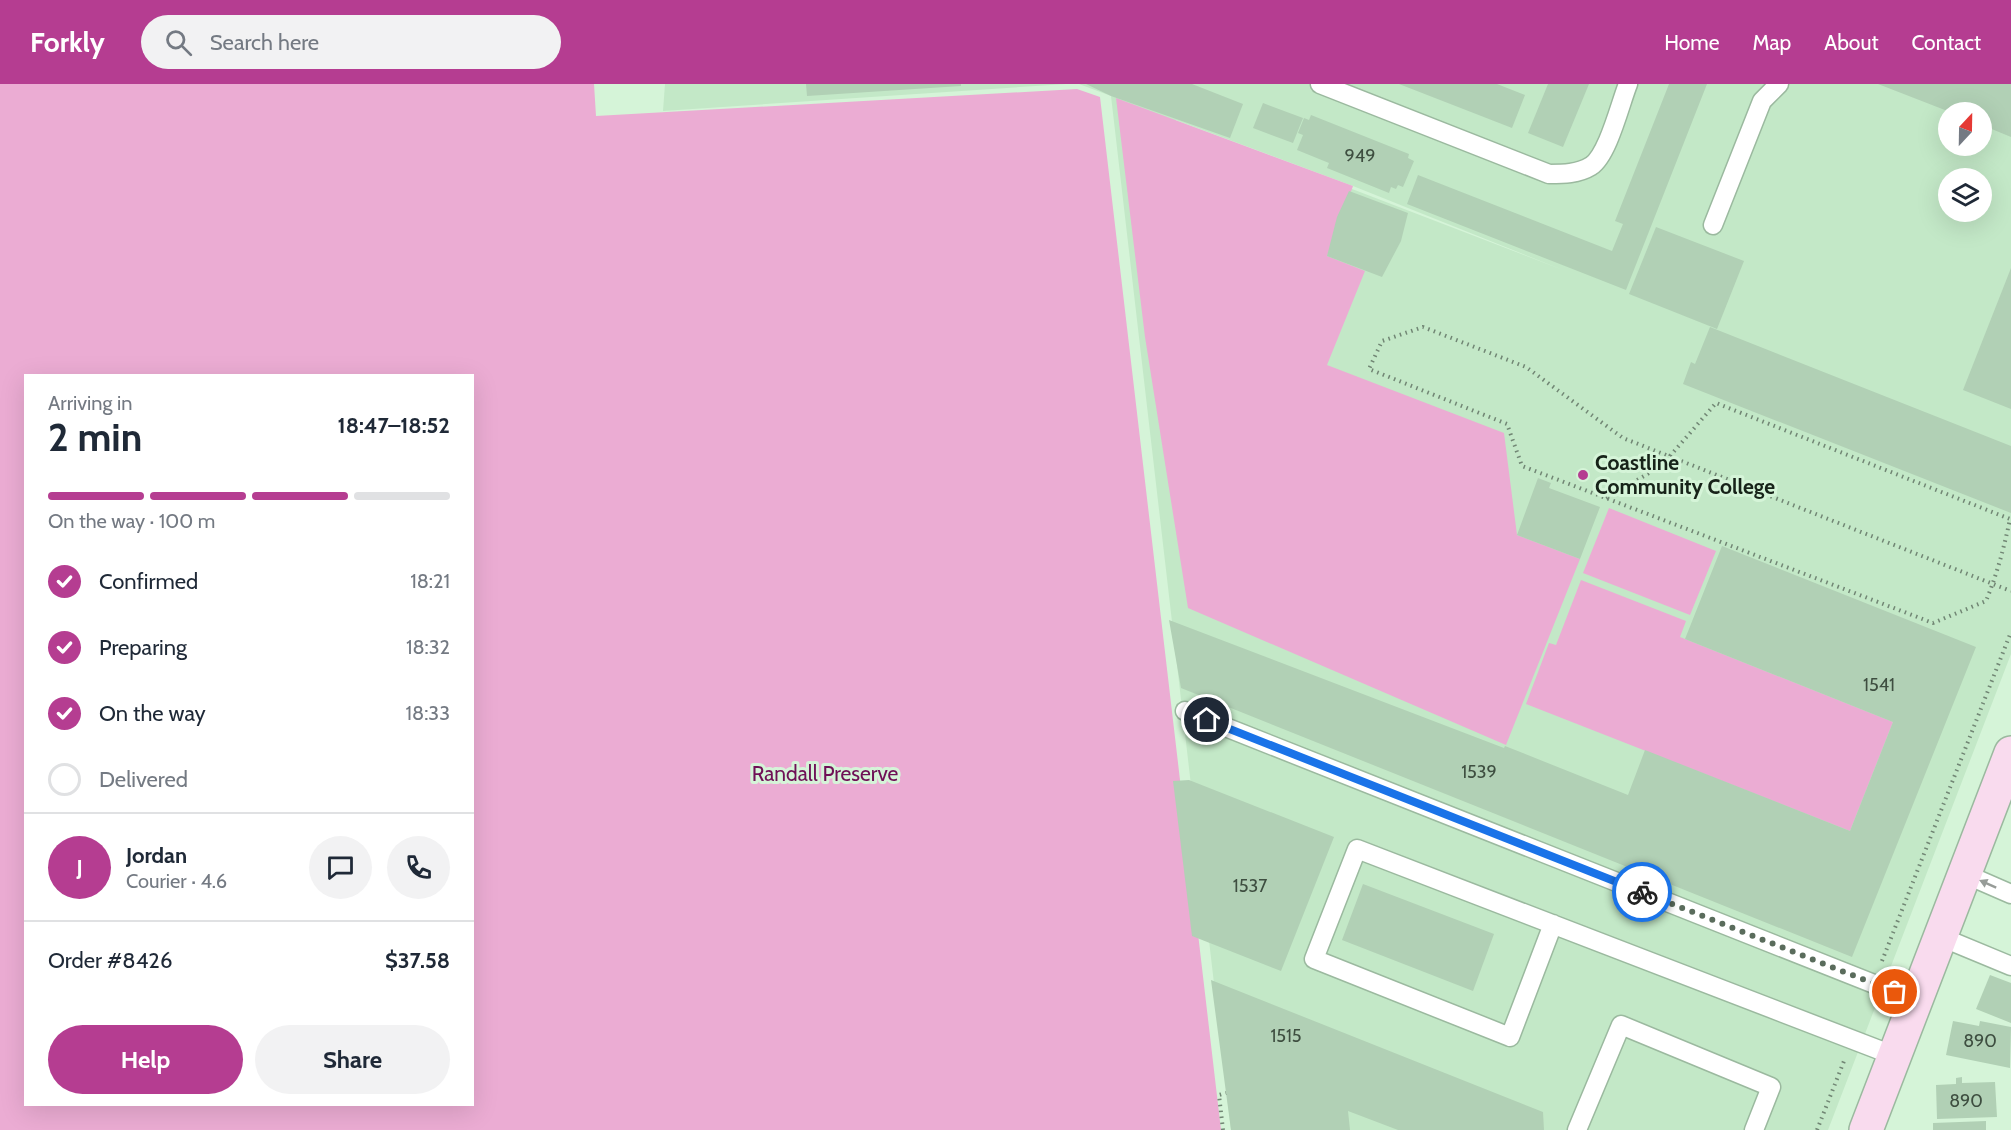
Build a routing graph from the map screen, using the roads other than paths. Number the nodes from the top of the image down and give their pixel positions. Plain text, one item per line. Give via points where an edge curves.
1 (1320, 84) edge
2 (1628, 84) edge
3 (1779, 84) edge
4 (1713, 225) dead end
5 (1185, 711) dead end
6 (2011, 753) edge
7 (1965, 874) junction
8 (2011, 894) edge
9 (1553, 924) junction
10 (1941, 937) junction
11 (2011, 966) edge
12 (1917, 1001) junction
13 (1895, 1056) junction
14 (1577, 1130) edge
15 (1754, 1130) edge
16 (1866, 1130) edge

1 - 2 lane via 1549,174 1570,174 1591,166 1601,154
3 - 4 lane via 1762,101
5 - 12 lane
6 - 7 street
8 -> 7 lane
7 - 10 street
9 - 9 lane via 1357,849 1314,959 1510,1037
9 - 13 lane
10 - 11 lane
10 - 12 street
12 - 13 street
13 - 16 street
14 - 15 lane via 1621,1025 1771,1087

